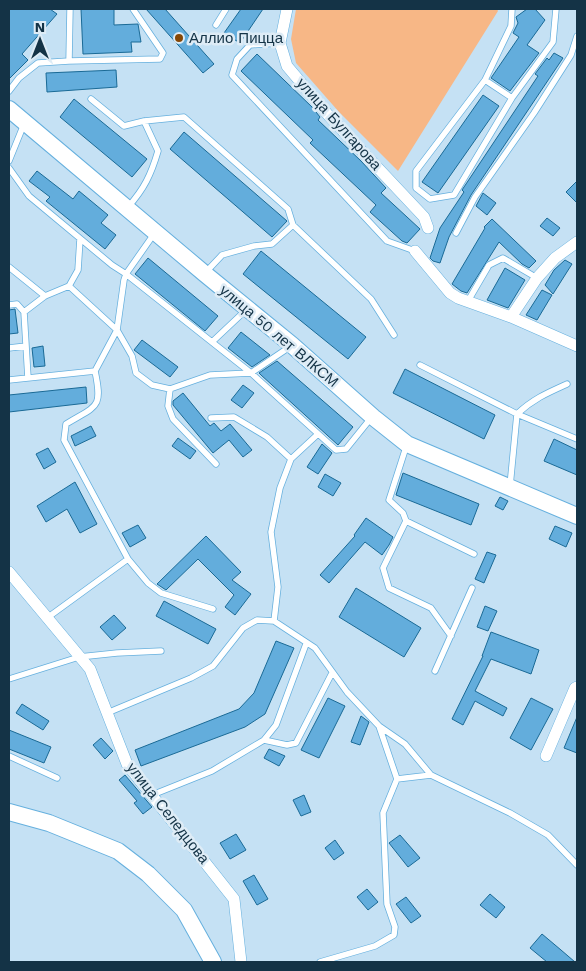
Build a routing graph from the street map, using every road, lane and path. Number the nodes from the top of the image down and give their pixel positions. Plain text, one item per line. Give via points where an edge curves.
1 (70, 9) edge
2 (133, 9) edge
3 (226, 9) edge
4 (286, 9) edge
5 (512, 9) edge
6 (556, 9) edge
7 (216, 25) dead end
8 (577, 36) edge
9 (280, 43) junction
10 (69, 61) junction
11 (485, 80) junction
12 (9, 91) edge
13 (512, 98) junction
14 (91, 99) dead end
15 (9, 109) edge
16 (144, 121) junction
17 (25, 123) junction
18 (9, 161) edge
19 (9, 168) edge
20 (128, 208) junction
21 (293, 225) junction
22 (428, 228) dead end
23 (155, 232) junction
24 (456, 232) dead end
25 (80, 239) junction
26 (577, 242) edge
27 (415, 251) joint
28 (9, 267) edge
29 (126, 274) junction
30 (205, 274) junction
31 (537, 278) junction
32 (69, 286) junction
33 (45, 296) junction
34 (468, 301) junction
35 (9, 305) edge
36 (248, 308) junction
37 (24, 312) junction
38 (512, 317) junction
39 (117, 330) junction
40 (394, 335) dead end
41 (212, 342) junction
42 (292, 345) junction
43 (26, 346) junction
44 (577, 346) edge
45 (9, 348) edge
46 (420, 365) dead end
47 (95, 371) junction
48 (252, 373) junction
49 (28, 378) junction
50 (9, 380) edge
51 (567, 384) dead end
52 (170, 389) junction
53 (516, 414) junction
54 (373, 417) junction
55 (211, 418) dead end
56 (318, 434) junction
57 (577, 439) edge
58 (407, 444) junction
59 (291, 459) junction
60 (216, 464) dead end
61 (510, 488) junction
62 (577, 516) edge
63 (406, 522) junction
64 (474, 554) dead end
65 (128, 559) junction
66 (9, 572) edge
67 (472, 588) dead end
68 (213, 608) dead end
69 (47, 618) junction
70 (274, 621) junction
71 (451, 636) junction
72 (306, 644) junction
73 (161, 651) dead end
74 (80, 657) junction
75 (435, 671) dead end
76 (332, 673) junction
77 (9, 679) edge
78 (577, 687) edge
79 (106, 713) junction
80 (379, 726) junction
81 (264, 740) junction
82 (9, 756) edge
83 (546, 756) dead end
84 (432, 774) junction
85 (57, 778) dead end
86 (397, 779) junction
87 (152, 795) junction
88 (9, 812) edge
89 (577, 865) edge
90 (213, 962) edge
91 (241, 962) edge
92 (320, 962) edge

1 - 10 lane
2 - 10 lane via 163,53 160,59
3 - 7 lane
4 - 9 street, улица Булгарова
5 - 11 lane via 511,26
6 - 13 lane via 553,42
8 - 24 lane via 571,56 475,197
9 - 22 street, улица Булгарова via 287,66 424,217
9 - 27 lane via 250,45 237,59 232,76 387,241
10 - 12 lane via 38,64 19,78
11 - 13 lane
11 - 13 lane via 416,171 416,188 430,199 454,195
14 - 16 lane via 124,126
15 - 17 street, улица 50 лет ВЛКСМ
16 - 20 lane via 158,151 142,191
16 - 21 lane via 184,117 288,210
17 - 18 lane
17 - 20 street, улица 50 лет ВЛКСМ
19 - 25 lane via 29,196
20 - 23 street, улица 50 лет ВЛКСМ
21 - 30 lane via 272,244 222,255
21 - 40 lane via 371,299
23 - 29 lane
23 - 30 street, улица 50 лет ВЛКСМ
25 - 29 lane
25 - 32 lane via 78,270
26 - 31 street via 555,258
27 - 34 street via 450,293
28 - 33 lane
29 - 39 lane
29 - 41 lane
30 - 36 street, улица 50 лет ВЛКСМ
31 - 34 lane via 503,258 489,265
31 - 38 street
32 - 33 lane
32 - 39 lane
33 - 37 lane
34 - 38 street
35 - 37 lane via 17,304
36 - 41 lane
36 - 42 street, улица 50 лет ВЛКСМ
37 - 43 lane
38 - 44 street
39 - 47 lane
39 - 52 lane via 132,356 136,373 152,385
41 - 48 lane
42 - 48 lane
42 - 54 street, улица 50 лет ВЛКСМ
43 - 45 lane
43 - 49 lane
46 - 53 lane
47 - 49 lane
47 - 65 lane via 98,401 66,424 64,440
48 - 52 lane via 210,375
48 - 56 lane
49 - 50 lane
51 - 53 lane via 530,401
52 - 60 lane via 168,406 173,419
53 - 57 lane
53 - 61 lane
54 - 56 lane via 346,449 336,450
54 - 58 street, улица 50 лет ВЛКСМ
55 - 59 lane via 234,417 267,437
56 - 59 lane
58 - 61 street, улица 50 лет ВЛКСМ
58 - 63 lane via 388,500 403,513
59 - 70 lane via 280,488 272,532 278,587
61 - 62 street, улица 50 лет ВЛКСМ
63 - 64 lane
63 - 71 lane via 383,568 389,588 432,608
65 - 68 lane via 161,593
65 - 69 lane
66 - 69 street, улица Селедцова
67 - 71 lane
69 - 74 street, улица Селедцова
70 - 72 lane
70 - 79 lane via 258,620 242,628 213,666
71 - 75 lane
72 - 76 lane via 315,648
72 - 81 lane via 276,725
73 - 74 lane
74 - 77 lane
74 - 79 street, улица Селедцова via 90,669
76 - 80 lane
76 - 81 lane via 296,743 287,745
78 - 83 street
79 - 87 street, улица Селедцова via 127,764
80 - 84 lane via 405,744
80 - 86 lane
81 - 87 lane via 212,771
82 - 85 lane
84 - 86 lane
84 - 89 lane via 548,835
86 - 92 lane via 383,813 387,904 396,928 394,935 374,946
87 - 91 street, улица Селедцова via 234,898
88 - 90 street via 49,823 118,851 148,874 184,910

